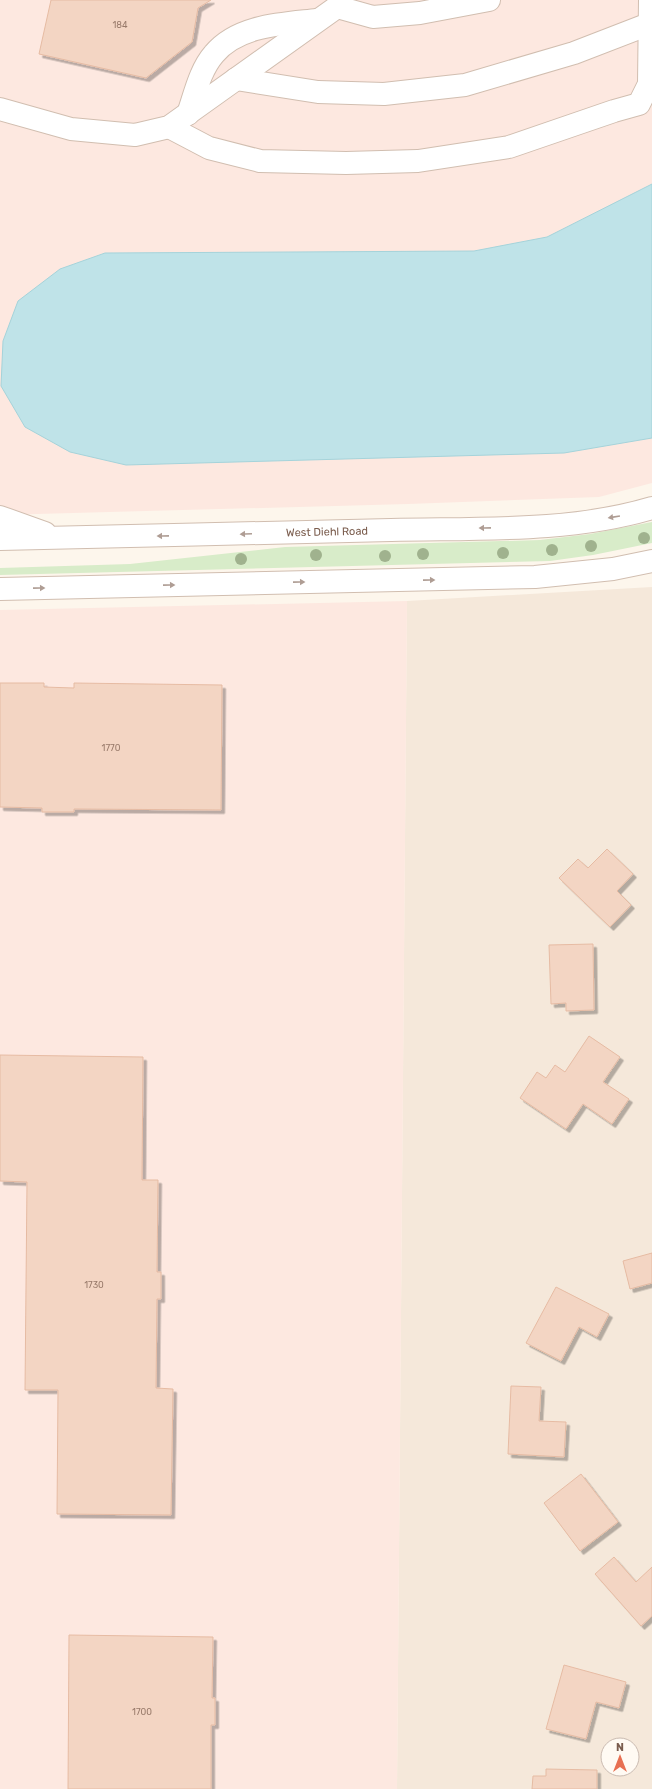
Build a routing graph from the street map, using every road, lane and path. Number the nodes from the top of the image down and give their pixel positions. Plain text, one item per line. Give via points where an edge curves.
1 (489, 0) edge
2 (650, 0) edge
3 (339, 3) edge
4 (318, 20) junction
5 (650, 24) junction
6 (236, 79) junction
7 (0, 109) edge
8 (188, 114) junction
9 (169, 127) junction
10 (652, 508) edge
11 (0, 517) edge
12 (58, 538) junction
13 (0, 539) edge
14 (652, 561) edge
15 (0, 589) edge

1 - 3 street via 420,14 373,17
2 - 5 street
3 - 4 street
4 - 6 street
4 - 8 street via 263,27 229,39 213,54 200,78
5 - 6 street via 574,53 465,85 384,94 326,93
5 - 9 street via 649,84 640,104 509,147 418,161 260,161 209,148
6 - 8 street
7 - 9 street via 71,129 135,135
8 - 9 street
10 -> 12 street, West Diehl Road via 634,514 554,525
11 - 12 street
12 - 13 street, West Diehl Road
15 -> 14 street via 536,577

